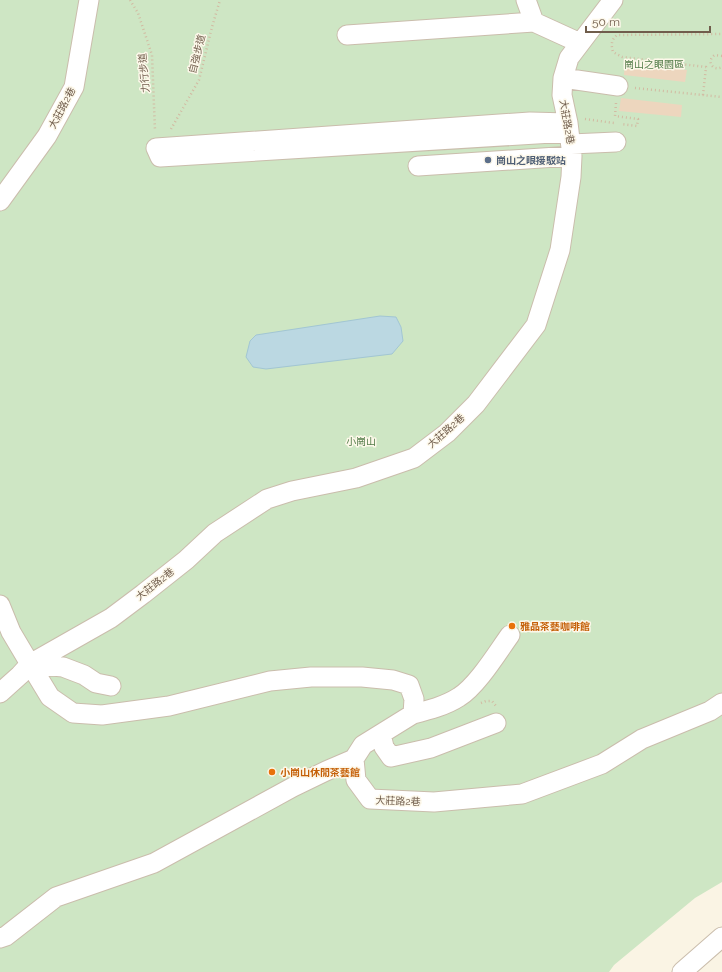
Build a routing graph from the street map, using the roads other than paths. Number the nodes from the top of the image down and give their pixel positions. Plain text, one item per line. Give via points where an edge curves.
1 (89, 0) edge
2 (526, 0) edge
3 (613, 0) edge
4 (534, 22) junction
5 (347, 35) dead end
6 (580, 43) junction
7 (563, 78) junction
8 (618, 86) road end
9 (570, 135) junction
10 (616, 142) dead end
11 (156, 148) road end
12 (418, 166) dead end
13 (0, 201) edge
14 (0, 605) edge
15 (510, 635) dead end
16 (30, 664) junction
17 (111, 686) dead end
18 (0, 693) edge
19 (722, 703) edge
20 (413, 714) junction
21 (496, 723) dead end
22 (381, 734) junction
23 (354, 759) junction
24 (722, 937) edge
25 (0, 938) edge
26 (682, 972) edge

1 - 13 street, 大莊路2巷 via 74,87 47,136
2 - 4 street
3 - 6 street, 大莊路2巷
4 - 5 street
4 - 6 street
6 - 7 street, 大莊路2巷 via 570,58
7 - 8 street
7 - 9 street, 大莊路2巷 via 562,95
9 - 10 street
9 - 11 street via 160,157
9 - 12 street
9 - 16 street, 大莊路2巷 via 566,213 560,250 536,325 476,404 447,433 414,458 356,478 267,498 215,533 180,565 111,618
14 - 16 street via 11,632
15 - 20 street via 479,678 460,697 439,708
16 - 17 street via 63,668 84,675 96,683
16 - 18 street, 大莊路2巷
16 - 20 street via 50,697 73,713 102,715 169,706 270,681 311,677 362,677 393,680 409,685 414,699
19 - 23 street, 大莊路2巷 via 710,711 642,739 602,764 522,794 434,802 370,799 356,780
20 - 22 street
21 - 22 street via 431,748 392,757 384,747
22 - 23 street via 363,745
23 - 25 street via 300,784 154,863 56,897
24 - 26 street

